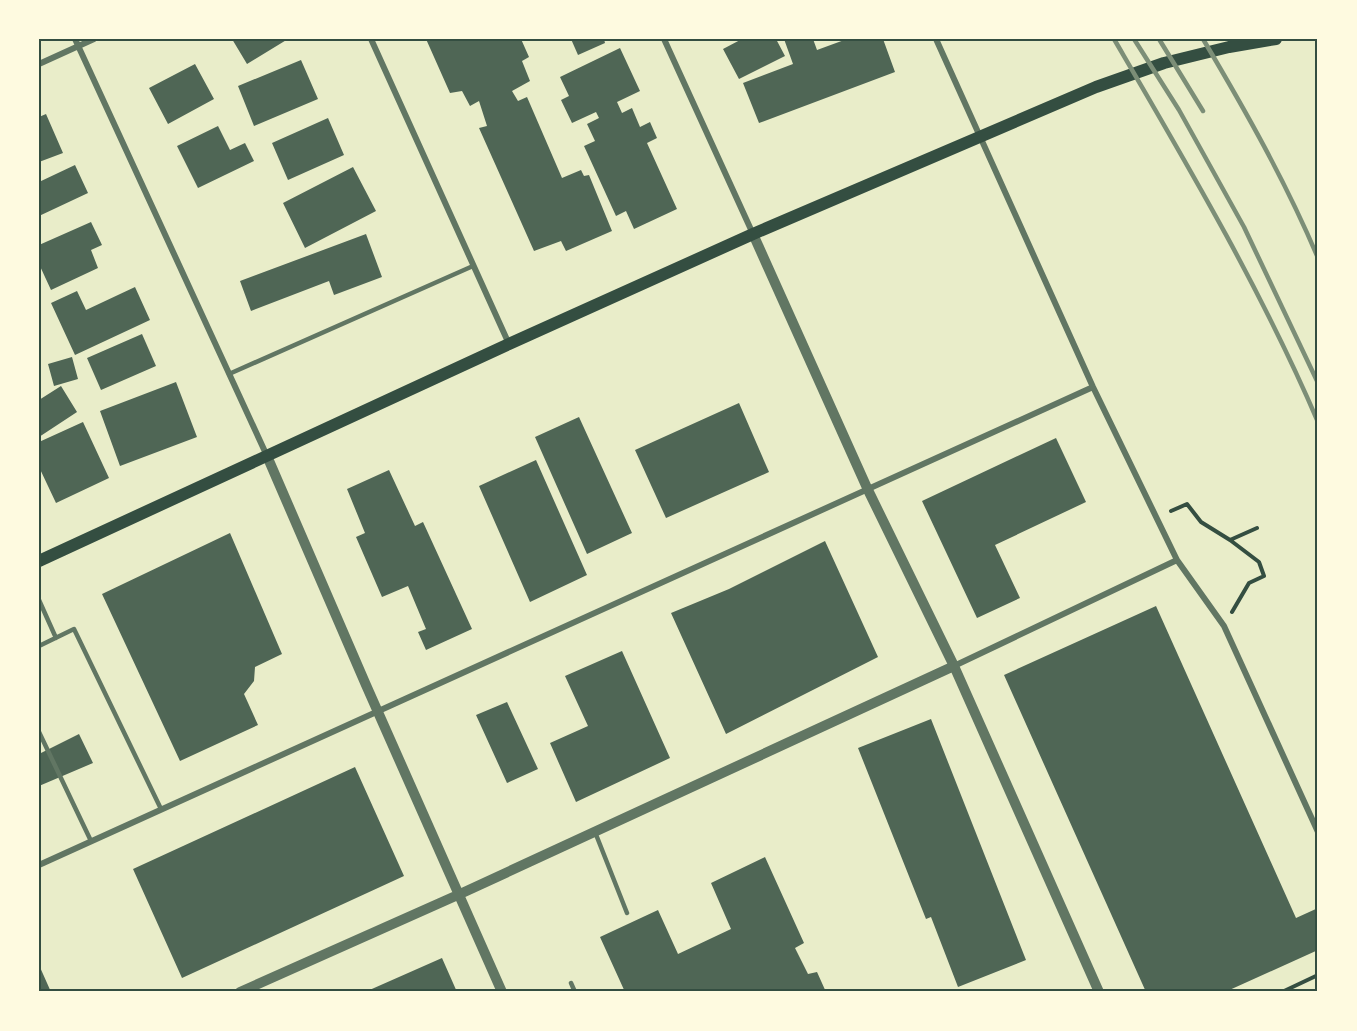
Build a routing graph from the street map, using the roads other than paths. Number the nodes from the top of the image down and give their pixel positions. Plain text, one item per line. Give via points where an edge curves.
1 (94, 39) edge
2 (371, 39) edge
3 (664, 39) edge
4 (936, 39) edge
5 (1276, 39) edge
6 (77, 42) edge
7 (39, 64) edge
8 (753, 234) junction
9 (473, 266) junction
10 (509, 344) junction
11 (229, 374) junction
12 (1093, 387) junction
13 (267, 456) junction
14 (868, 490) junction
15 (1177, 560) junction
16 (39, 561) edge
17 (39, 600) edge
18 (56, 638) junction
19 (39, 646) edge
20 (954, 666) junction
21 (377, 712) junction
22 (39, 732) edge
23 (161, 809) junction
24 (595, 832) junction
25 (1318, 832) edge
26 (91, 841) junction
27 (39, 865) edge
28 (460, 894) junction
29 (627, 913) dead end
30 (571, 983) dead end
31 (240, 992) edge
32 (502, 992) edge
33 (575, 992) edge
34 (1099, 992) edge

1 - 6 street
2 - 9 street
3 - 8 street
4 - 12 street
5 - 8 main road via 1229,46 1164,63 1096,87
6 - 7 street
6 - 11 street
8 - 10 main road
8 - 14 street
9 - 10 street
9 - 11 lane
10 - 13 main road
11 - 13 street
12 - 14 street
12 - 15 street
13 - 16 main road
13 - 21 street
14 - 20 street
14 - 21 street
15 - 20 street
15 - 25 street via 1224,626
17 - 18 lane
18 - 19 lane
18 - 23 lane via 74,629
20 - 24 street
20 - 34 street
21 - 23 street
21 - 28 street
22 - 26 lane
23 - 26 street
24 - 28 street
24 - 29 lane
26 - 27 street
28 - 31 street
28 - 32 street
30 - 33 lane

